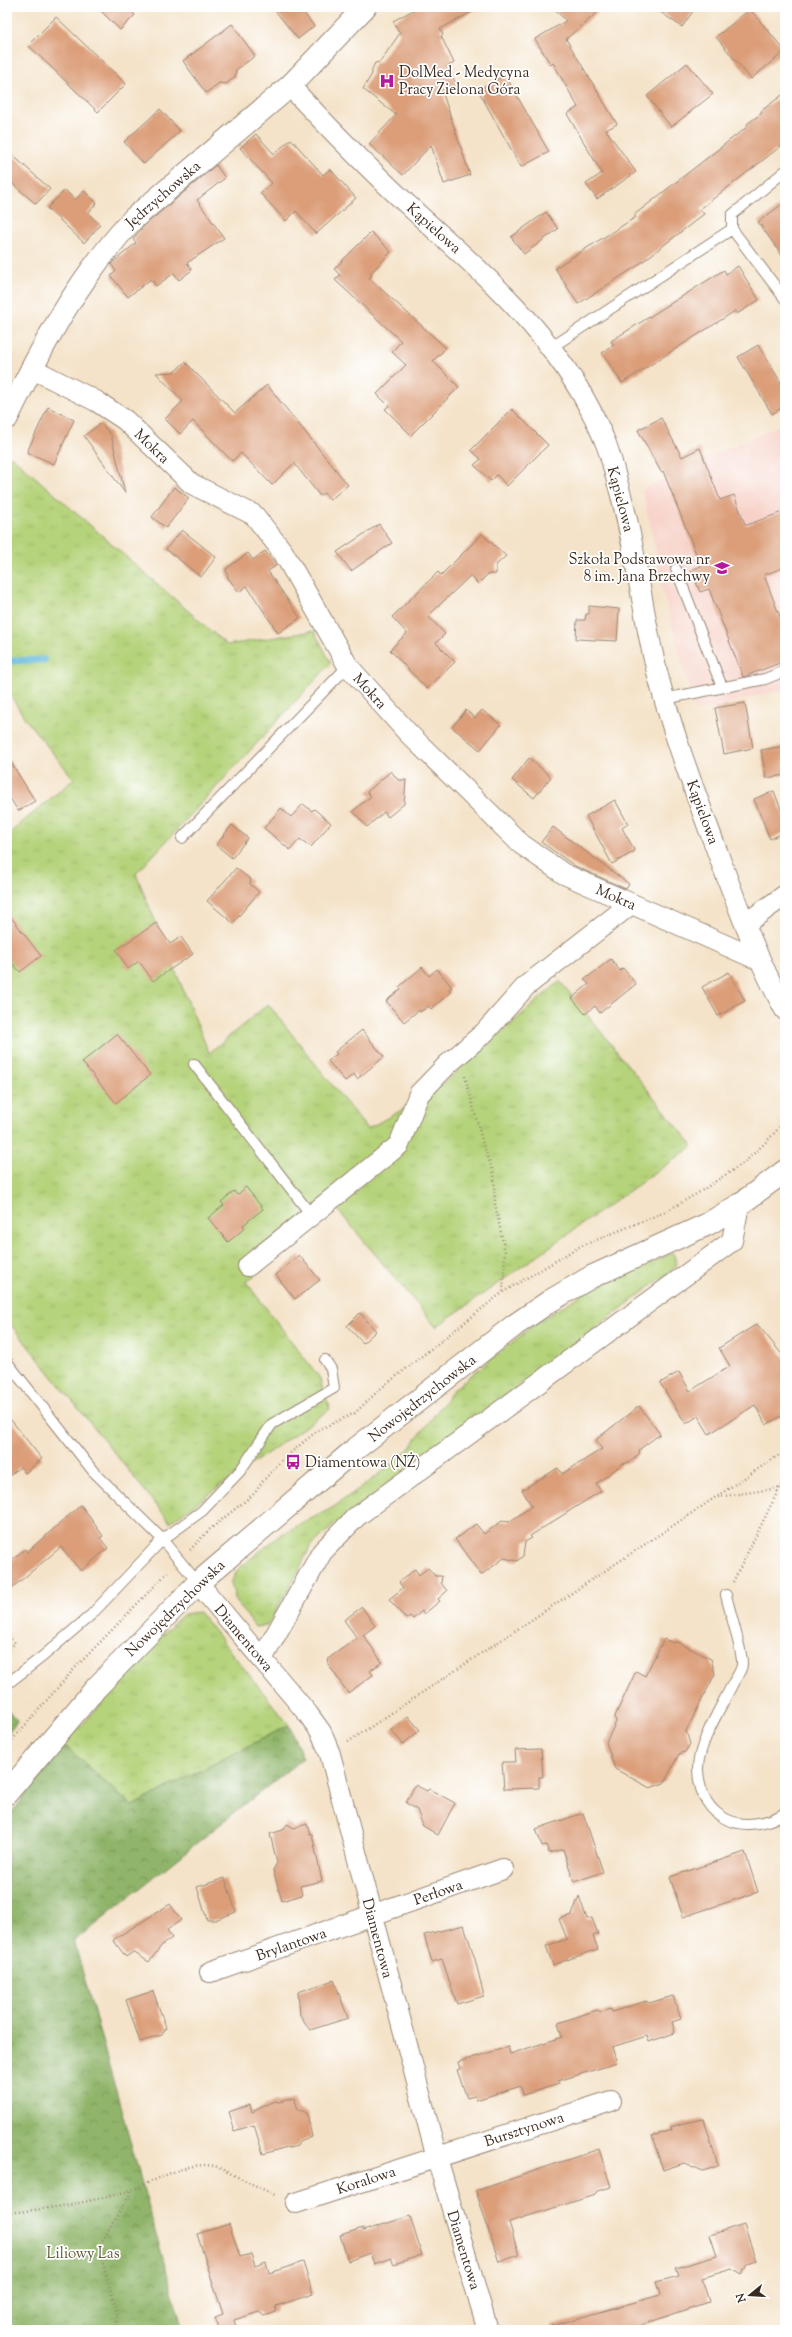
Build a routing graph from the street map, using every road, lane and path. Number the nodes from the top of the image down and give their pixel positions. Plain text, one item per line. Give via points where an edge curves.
1 (365, 7) edge
2 (290, 86) junction
3 (785, 171) edge
4 (732, 229) junction
5 (785, 299) edge
6 (552, 347) junction
7 (31, 368) junction
8 (7, 418) edge
9 (676, 569) dead end
10 (348, 666) junction
11 (785, 672) edge
12 (722, 687) junction
13 (664, 699) junction
14 (182, 838) dead end
15 (785, 895) edge
16 (631, 904) junction
17 (745, 924) junction
18 (760, 960) junction
19 (785, 1010) edge
20 (459, 1054) junction
21 (194, 1064) dead end
22 (785, 1171) edge
23 (739, 1204) junction
24 (312, 1216) junction
25 (248, 1266) dead end
26 (503, 1292) dead end
27 (325, 1360) dead end
28 (7, 1362) edge
29 (785, 1451) edge
30 (785, 1477) edge
31 (779, 1488) junction
32 (785, 1490) edge
33 (716, 1497) junction
34 (162, 1540) junction
35 (180, 1560) junction
36 (198, 1583) junction
37 (726, 1595) joint
38 (7, 1632) edge
39 (7, 1650) edge
40 (262, 1659) junction
41 (7, 1684) edge
42 (7, 1746) edge
43 (330, 1754) junction
44 (7, 1793) edge
45 (785, 1813) edge
46 (504, 1869) dead end
47 (372, 1915) junction
48 (210, 1972) dead end
49 (611, 2101) dead end
50 (437, 2158) junction
51 (132, 2189) junction
52 (296, 2203) joint
53 (7, 2213) edge
54 (117, 2330) edge
55 (488, 2330) edge

1 - 2 street, Jędrzychowska
2 - 6 street, Kąpielowa via 406,204 515,305
2 - 7 street, Jędrzychowska via 133,219 90,270
3 - 4 lane via 732,214
4 - 5 lane
4 - 6 lane
6 - 13 street, Kąpielowa via 574,379 605,440 631,538
7 - 8 street, Jędrzychowska
7 - 10 street, Mokra via 96,401 125,420 192,484 254,515 283,552
9 - 12 lane
10 - 14 lane
10 - 16 street, Mokra via 408,733 521,844 558,870
11 - 12 lane via 765,679
12 - 13 lane
13 - 17 street, Kąpielowa via 701,808
15 - 17 street
16 - 18 street, Mokra
16 - 20 street via 526,986 485,1032
17 - 18 street, Kąpielowa
18 - 19 street, Kąpielowa
20 - 24 street via 419,1094 399,1145
20 - 26 path via 483,1144 494,1174 495,1204 505,1252
21 - 24 lane
22 - 23 street, Nowojędrzychowska
23 - 36 street, Nowojędrzychowska via 694,1232 586,1280 532,1312 353,1451
23 - 40 street via 732,1241 356,1517 322,1552
24 - 25 street
27 - 34 lane via 331,1369 334,1388 272,1424 240,1471 208,1505
28 - 34 lane via 93,1471
29 - 33 path
30 - 31 path
31 - 32 path
31 - 33 path
31 - 37 path
33 - 43 path
34 - 35 lane
34 - 41 lane via 91,1615
35 - 36 lane
35 - 42 path via 117,1623
36 - 40 street, Diamentowa
36 - 44 street, Nowojędrzychowska via 96,1688
37 - 45 lane via 742,1664 703,1746 698,1770 704,1797 721,1818 747,1826 775,1819
38 - 39 path via 15,1643
40 - 43 street, Diamentowa via 321,1732
43 - 47 street, Diamentowa
46 - 47 street, Perłowa
47 - 48 street, Brylantowa
47 - 50 street, Diamentowa
49 - 50 street, Bursztynowa
50 - 52 street, Koralowa
50 - 55 street, Diamentowa
51 - 52 path via 162,2176 204,2164 215,2166 264,2191
51 - 53 path via 77,2204
51 - 54 path via 102,2241 102,2261 117,2312

